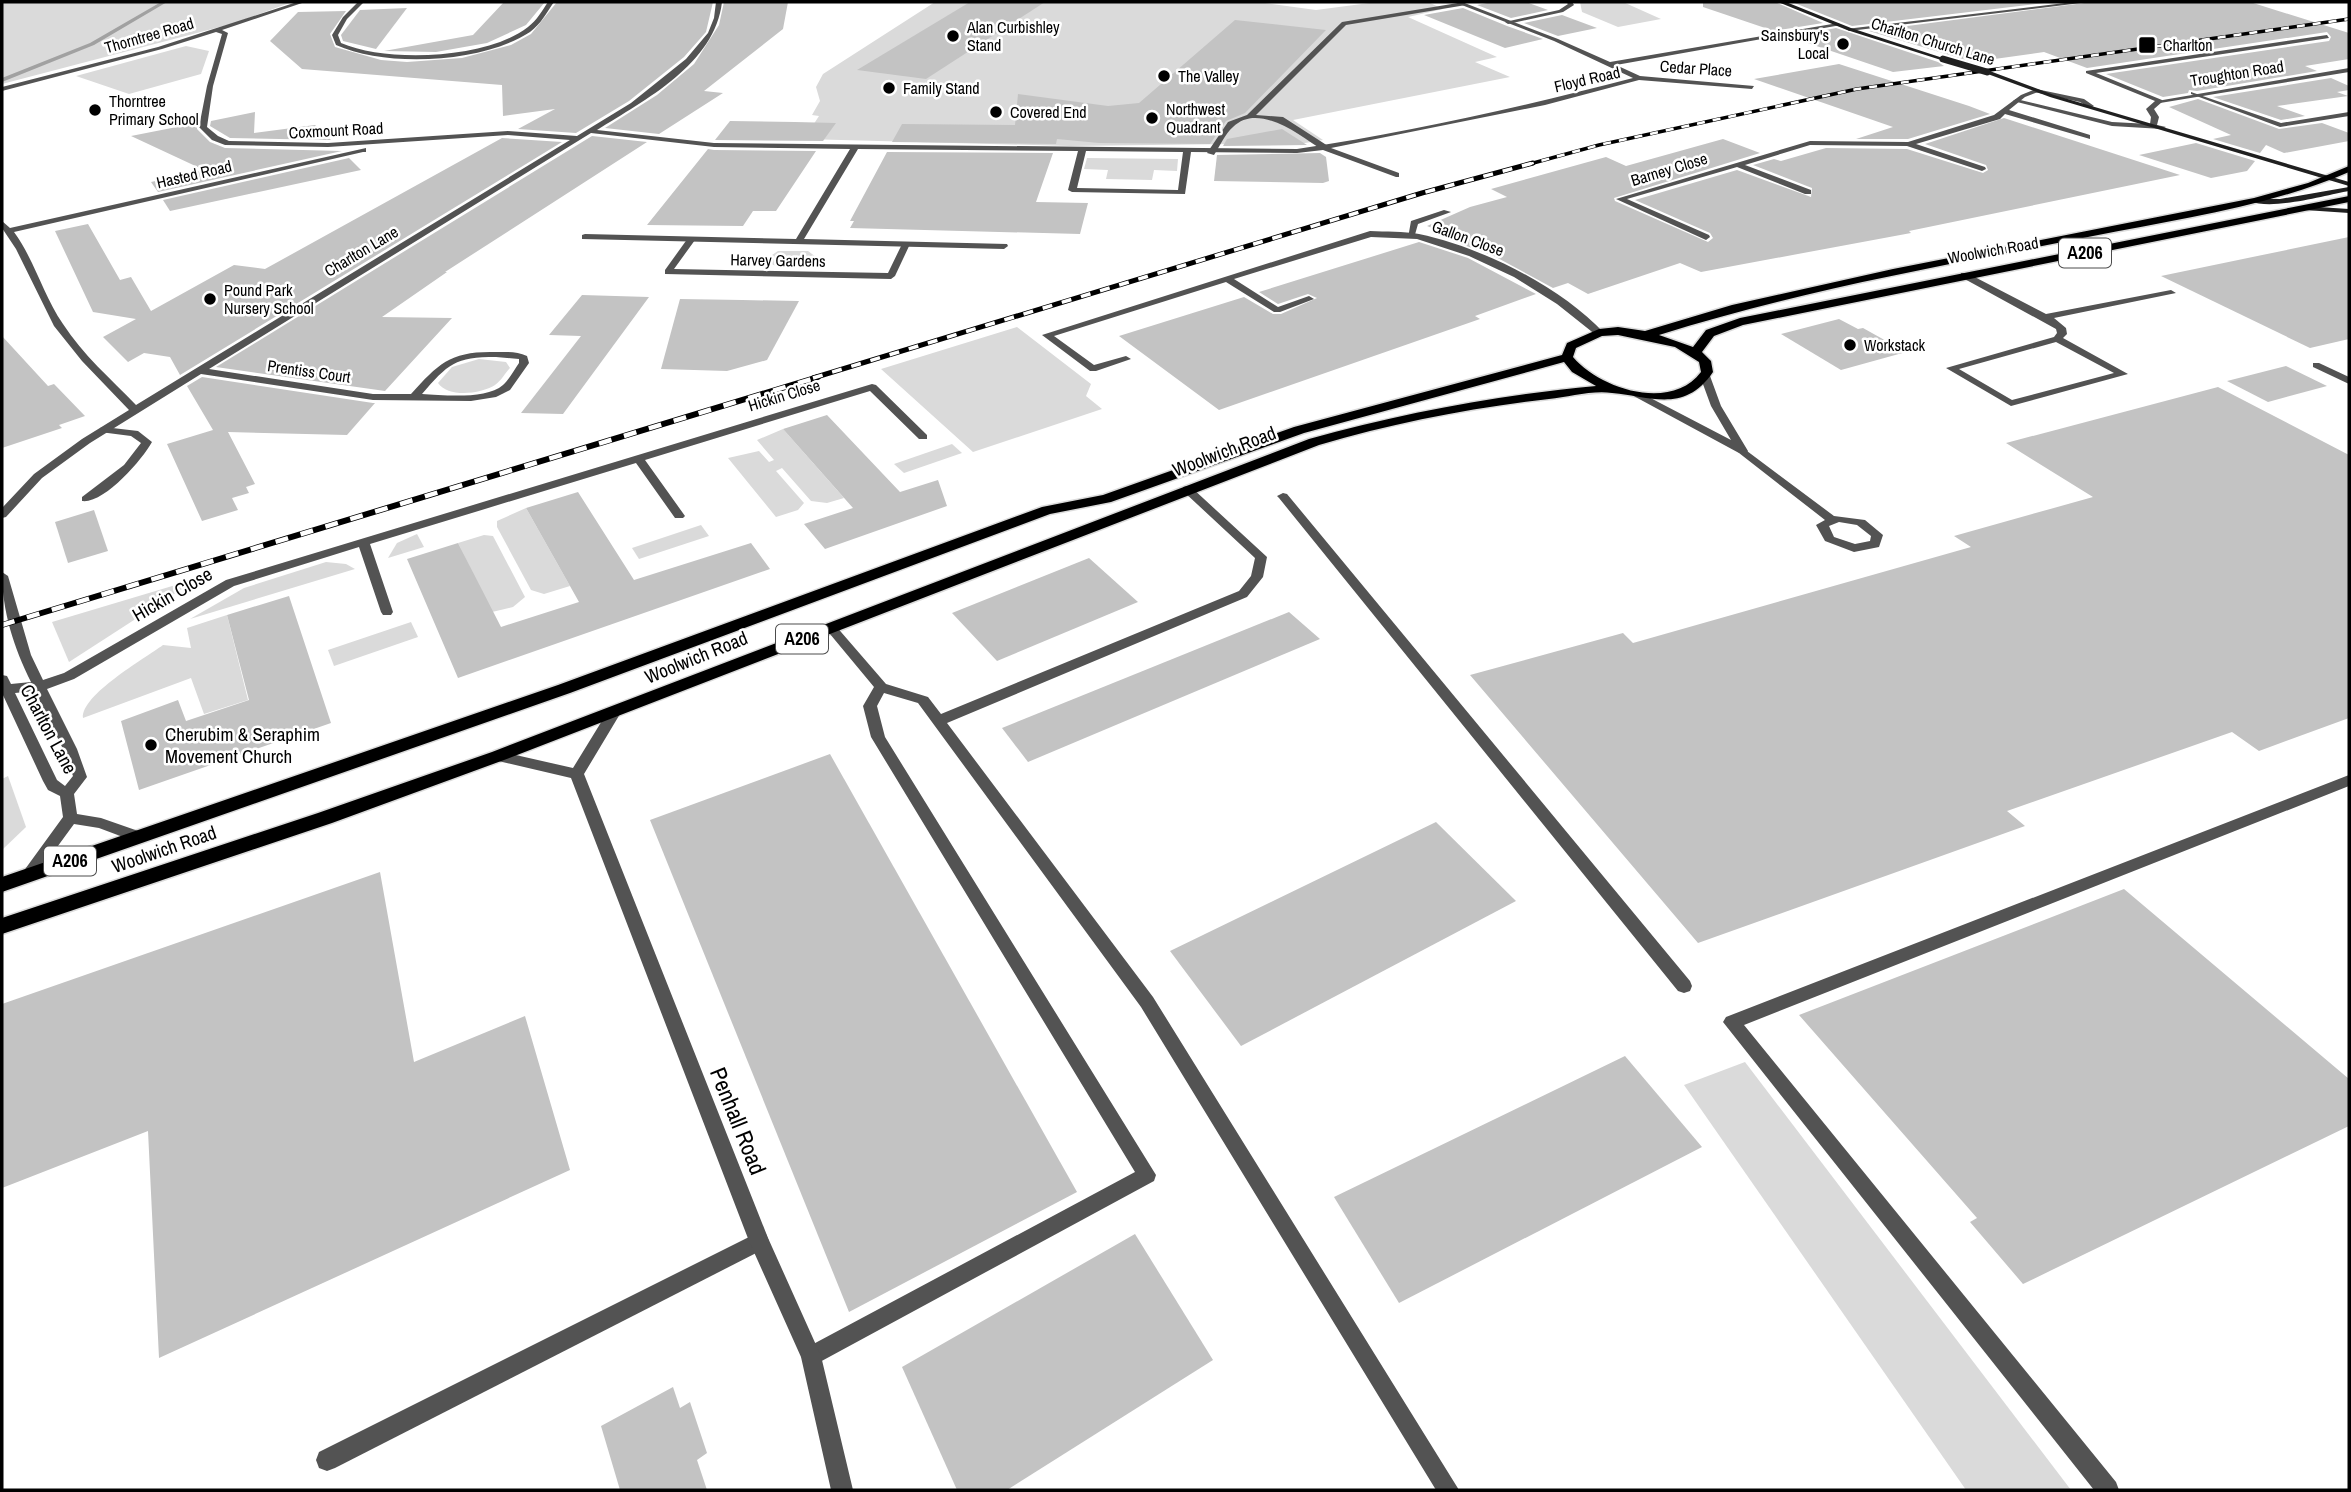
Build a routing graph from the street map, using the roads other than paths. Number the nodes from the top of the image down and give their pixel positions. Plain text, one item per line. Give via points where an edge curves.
1 (302, 2) edge
2 (361, 2) edge
3 (551, 2) edge
4 (719, 2) edge
5 (1569, 2) edge
6 (1782, 2) edge
7 (2085, 2) edge
8 (1460, 3) edge
9 (1387, 17) junction
10 (1508, 22) junction
11 (1402, 24) dead end
12 (1838, 25) junction
13 (1849, 29) junction
14 (217, 30) junction
15 (2327, 37) dead end
16 (1611, 65) junction
17 (2349, 70) edge
18 (1639, 78) junction
19 (1752, 86) dead end
20 (2, 89) edge
21 (2036, 91) junction
22 (2193, 93) junction
23 (2016, 101) junction
24 (2160, 101) junction
25 (2004, 111) junction
26 (2105, 112) junction
27 (2349, 114) edge
28 (1250, 117) junction
29 (2158, 126) junction
30 (590, 131) junction
31 (2087, 137) dead end
32 (580, 138) junction
33 (383, 142) junction
34 (1908, 144) junction
35 (855, 147) junction
36 (1325, 148) junction
37 (1082, 151) junction
38 (1186, 152) junction
39 (1211, 153) junction
40 (1737, 164) junction
41 (1982, 169) dead end
42 (2349, 169) edge
43 (1396, 175) dead end
44 (2327, 178) junction
45 (2349, 187) edge
46 (1808, 192) dead end
47 (2349, 199) edge
48 (2255, 201) junction
49 (2305, 208) junction
50 (2349, 211) edge
51 (1447, 212) dead end
52 (5, 227) edge
53 (1410, 236) junction
54 (585, 237) dead end
55 (1706, 237) dead end
56 (691, 240) junction
57 (798, 242) junction
58 (906, 244) junction
59 (1004, 246) dead end
60 (1964, 275) junction
61 (1227, 279) junction
62 (2171, 293) dead end
63 (1309, 299) dead end
64 (2046, 317) junction
65 (1599, 333) junction
66 (1646, 335) junction
67 (2057, 339) junction
68 (1695, 352) junction
69 (1567, 357) junction
70 (1126, 359) dead end
71 (2316, 365) dead end
72 (200, 371) junction
73 (1705, 376) junction
74 (2349, 381) edge
75 (1609, 388) junction
76 (1635, 394) junction
77 (414, 397) junction
78 (135, 410) junction
79 (104, 430) junction
80 (923, 437) dead end
81 (1743, 451) junction
82 (638, 458) junction
83 (1187, 489) junction
84 (1283, 496) dead end
85 (86, 499) dead end
86 (2, 515) edge
87 (679, 516) dead end
88 (1831, 519) dead end
89 (363, 541) junction
90 (2, 576) edge
91 (387, 612) dead end
92 (831, 628) junction
93 (3, 686) edge
94 (41, 686) junction
95 (881, 687) junction
96 (612, 714) junction
97 (938, 721) junction
98 (498, 756) junction
99 (577, 774) junction
100 (2349, 780) edge
101 (67, 793) junction
102 (70, 818) junction
103 (138, 837) junction
104 (28, 876) junction
105 (2, 885) edge
106 (2, 926) edge
107 (1684, 986) dead end
108 (759, 1241) junction
109 (811, 1356) junction
110 (327, 1460) dead end
111 (842, 1490) edge
112 (1448, 1490) edge
113 (2108, 1490) edge

1 - 14 street, Thorntree Road
2 - 3 street via 345,18 335,40 355,53 404,57 504,42 533,26
4 - 30 street, Charlton Lane via 714,27 698,49 668,78
5 - 10 street via 1571,5 1560,11
6 - 12 street, Charlton Church Lane
7 - 13 street
8 - 9 street
8 - 10 street
9 - 11 street
9 - 28 street via 1344,23
10 - 16 street
12 - 13 street, Charlton Church Lane
12 - 16 street, Floyd Road
13 - 21 street, Charlton Church Lane, bridge
14 - 20 street, Thorntree Road
14 - 33 street, Coxmount Road via 225,33 209,86 203,127 215,138 258,146
15 - 24 street via 2088,72
16 - 18 street, Floyd Road
17 - 22 street, Troughton Road
18 - 19 street, Cedar Place
18 - 36 street, Floyd Road via 1545,103
21 - 23 street, Barney Close
21 - 26 street, Charlton Church Lane via 2068,96
21 - 26 street, Charlton Church Lane via 2054,101
22 - 24 street, Troughton Road
22 - 27 street via 2280,125
23 - 25 street, Barney Close
23 - 29 street, Charlton Church Lane via 2112,124
24 - 29 street via 2150,108
25 - 31 street
25 - 34 street, Barney Close
26 - 29 street, Charlton Church Lane
28 - 36 street via 1280,119
28 - 39 street via 1231,124
29 - 44 street, Charlton Church Lane
30 - 32 street, Charlton Lane
30 - 35 street via 714,145
32 - 33 street, Coxmount Road via 472,134
32 - 72 street, Charlton Lane
33 - 52 street, Hasted Road
34 - 40 street, Barney Close via 1827,141
34 - 41 street, Barney Close
35 - 37 street
35 - 57 street, Harvey Gardens
36 - 39 street
36 - 43 street
37 - 38 street
37 - 38 street via 1072,190 1182,192
38 - 39 street
40 - 46 street, Barney Close
40 - 55 street, Barney Close via 1620,199
42 - 44 main road, Woolwich Road / A206
44 - 45 street, Charlton Church Lane
44 - 48 main road, Woolwich Road / A206
45 - 48 street, Woolwich Road via 2280,201
47 - 49 main road, Woolwich Road / A206
48 - 66 main road, Woolwich Road / A206 via 1892,271 1737,307
49 - 50 street
49 - 60 main road, Woolwich Road / A206
51 - 53 street via 1414,223
52 - 78 street via 27,256 44,302 60,328
53 - 61 street, Gallon Close via 1370,234
53 - 65 street, Gallon Close via 1486,260 1536,284
54 - 56 street, Harvey Gardens
56 - 57 street, Harvey Gardens
56 - 58 street, Harvey Gardens via 668,272 891,276
57 - 58 street, Harvey Gardens
58 - 59 street, Harvey Gardens
60 - 64 street
60 - 68 main road, Woolwich Road / A206 via 1740,322 1710,333
61 - 63 street via 1277,310
61 - 70 street, Gallon Close via 1047,335 1093,369
62 - 64 street
64 - 67 street via 2061,328
65 - 66 main road, Woolwich Road / A206
65 - 69 main road, Woolwich Road / A206 via 1581,338
66 - 68 main road, Woolwich Road / A206
67 - 67 street via 2123,374 2011,403 1951,368
68 - 73 main road via 1705,364
69 - 75 main road, Woolwich Road / A206 via 1578,373
69 - 103 main road, Woolwich Road / A206 via 1298,430 1106,499 1047,510 564,689
71 - 74 street
72 - 77 street, Prentiss Court via 373,397
72 - 78 street, Charlton Lane
73 - 76 main road, Woolwich Road / A206 via 1697,386 1680,393
73 - 81 street via 1716,406
75 - 76 main road, Woolwich Road / A206
75 - 83 main road, Woolwich Road / A206 via 1450,408 1375,424
76 - 81 street
77 - 77 street, Prentiss Court via 492,395 506,388 524,358 456,357 443,363
78 - 79 street, Charlton Lane
79 - 85 street via 134,433 147,442 139,458
79 - 86 street, Charlton Lane via 38,476
80 - 82 street, Hickin Close via 872,387
81 - 88 street
82 - 87 street
82 - 89 street, Hickin Close
83 - 92 main road, Woolwich Road / A206
83 - 97 street via 1261,557 1257,577 1244,594
84 - 107 street
89 - 91 street
89 - 94 street, Hickin Close via 230,583 69,676
90 - 94 street, Charlton Lane via 24,655
92 - 95 street
92 - 96 main road, Woolwich Road / A206
93 - 94 street, Hickin Close
93 - 101 street, Charlton Lane via 53,786
94 - 101 street, Charlton Lane via 79,770 80,777
95 - 97 street via 923,700
95 - 109 street via 870,706 878,737 1147,1175
96 - 98 main road, Woolwich Road / A206
96 - 99 street
97 - 112 street via 1147,1002
98 - 99 street
98 - 106 main road, Woolwich Road / A206
99 - 108 street, Penhall Road
100 - 113 street via 1732,1022
101 - 102 street, Charlton Lane
102 - 103 street via 101,823
102 - 104 street
103 - 104 main road, Woolwich Road / A206
104 - 105 main road, Woolwich Road / A206
108 - 109 street, Penhall Road
108 - 110 street
109 - 111 street, Penhall Road

